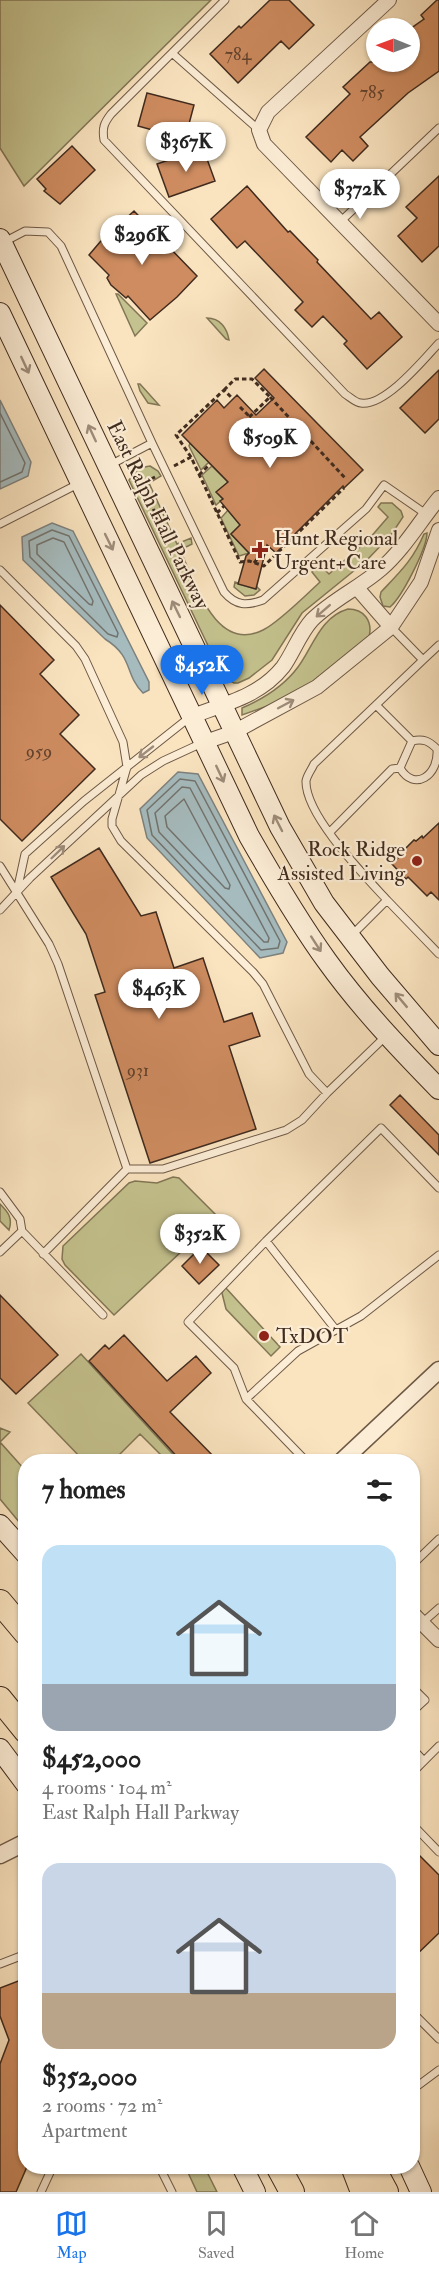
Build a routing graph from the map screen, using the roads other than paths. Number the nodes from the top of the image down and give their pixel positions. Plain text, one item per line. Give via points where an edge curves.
1 (225, 0) edge
2 (389, 0) edge
3 (172, 53) junction
4 (439, 128) edge
5 (259, 130) junction
6 (340, 222) junction
7 (1, 241) edge
8 (0, 313) edge
9 (437, 317) edge
10 (439, 343) edge
11 (152, 443) junction
12 (108, 466) junction
13 (80, 483) junction
14 (439, 498) edge
15 (426, 514) junction
16 (0, 524) edge
17 (439, 530) edge
18 (0, 570) edge
19 (357, 588) junction
20 (391, 627) junction
21 (439, 645) edge
22 (423, 660) junction
23 (222, 705) junction
24 (376, 705) junction
25 (192, 716) junction
26 (234, 732) junction
27 (412, 741) junction
28 (205, 742) junction
29 (127, 767) junction
30 (400, 768) junction
31 (118, 794) junction
32 (330, 832) junction
33 (0, 866) edge
34 (17, 894) junction
35 (387, 900) junction
36 (0, 910) edge
37 (350, 936) junction
38 (439, 954) edge
39 (387, 1035) junction
40 (439, 1045) edge
41 (439, 1089) edge
42 (327, 1093) junction
43 (127, 1169) junction
44 (439, 1188) edge
45 (0, 1192) edge
46 (22, 1231) junction
47 (266, 1241) junction
48 (0, 1252) edge
49 (43, 1254) junction
50 (439, 1255) edge
51 (103, 1315) dead end
52 (336, 1330) junction
53 (439, 1370) edge
54 (246, 1400) junction
55 (299, 1454) edge
56 (349, 1454) edge
57 (0, 1525) edge
58 (439, 1539) edge
59 (18, 1545) edge
60 (420, 1557) edge
61 (0, 1602) edge
62 (439, 1608) edge
63 (420, 1617) edge
64 (420, 1621) edge
65 (18, 1623) edge
66 (439, 1640) edge
67 (0, 1699) edge
68 (18, 1722) edge
69 (439, 1746) edge
70 (0, 1749) edge
71 (420, 1757) edge
72 (424, 1761) junction
73 (420, 1765) edge
74 (18, 1773) edge
75 (420, 1832) edge
76 (18, 1846) edge
77 (439, 1852) edge
78 (0, 1855) edge
79 (18, 1957) edge
80 (0, 1964) edge
81 (420, 2020) edge
82 (439, 2039) edge
83 (439, 2070) edge
84 (420, 2084) edge
85 (49, 2174) edge
86 (163, 2174) edge
87 (246, 2174) edge
88 (282, 2174) edge
89 (300, 2174) edge
90 (355, 2174) edge
91 (376, 2174) edge
92 (412, 2174) edge
93 (42, 2192) edge
94 (172, 2192) edge
95 (255, 2192) edge
96 (292, 2192) edge
97 (308, 2192) edge
98 (363, 2192) edge
99 (386, 2192) edge
100 (420, 2192) edge

1 - 3 lane
2 - 5 street via 268,111
3 - 5 lane
3 - 10 lane via 105,122 104,140 345,394 359,404 381,398
4 - 6 lane
5 - 6 street via 264,144
6 - 9 street
7 - 11 lane via 26,231 48,232 60,246
12 -> 7 main road, East Ralph Hall Parkway
8 -> 13 main road
11 - 12 lane
11 - 15 lane via 224,592 238,604 263,600 366,508 384,485
23 -> 12 main road, East Ralph Hall Parkway
13 - 16 lane
13 -> 25 main road
14 - 15 street
15 - 19 street via 384,567
17 - 20 street via 421,582
18 - 29 lane via 85,659 123,742
19 - 20 street
19 -> 23 street via 328,605 309,623 281,668 260,689
20 - 22 lane
26 -> 20 street via 317,687
21 - 22 lane
22 - 24 lane
23 - 25 street
23 - 26 main road, East Ralph Hall Parkway
24 - 27 lane
24 - 32 lane via 314,764 306,779 309,797
25 - 28 main road
25 -> 29 lane
26 - 28 street
37 -> 26 main road, East Ralph Hall Parkway via 324,903 280,827
27 - 30 lane
27 - 30 lane via 430,742 437,749 437,766 431,774 413,780
28 - 31 lane via 141,774
28 -> 39 main road via 249,836 282,893 326,960
29 - 31 lane
29 - 34 lane via 25,854
30 - 32 lane via 392,769
34 -> 31 lane
31 - 42 lane via 112,826 121,841 263,984 309,1074
32 - 35 lane
33 - 34 lane
34 - 36 lane
34 - 43 lane via 58,964
35 - 37 lane
35 - 38 lane
40 -> 37 main road, East Ralph Hall Parkway
39 - 41 main road
39 - 42 lane
42 - 43 lane via 302,1120 286,1130 163,1169
43 - 49 lane
44 - 47 lane via 381,1128
45 - 46 lane via 20,1219
46 - 48 lane
46 - 49 lane
47 - 52 lane
47 - 54 lane via 188,1322 234,1368
49 - 51 lane
50 - 52 lane via 361,1316
52 - 54 lane via 298,1351
53 - 56 street
54 - 55 lane
57 - 59 main road
58 - 60 lane
61 - 65 highway
62 - 63 lane
64 - 66 street
67 - 68 highway
69 - 72 lane
70 - 74 main road
71 - 72 lane
72 - 73 lane
75 - 77 lane
76 - 78 street
79 - 80 lane
81 - 82 lane
83 - 84 lane
85 - 93 lane
86 - 94 lane
87 - 95 main road
88 - 96 highway
89 - 97 highway
90 - 98 highway
91 - 99 highway
92 - 100 main road

